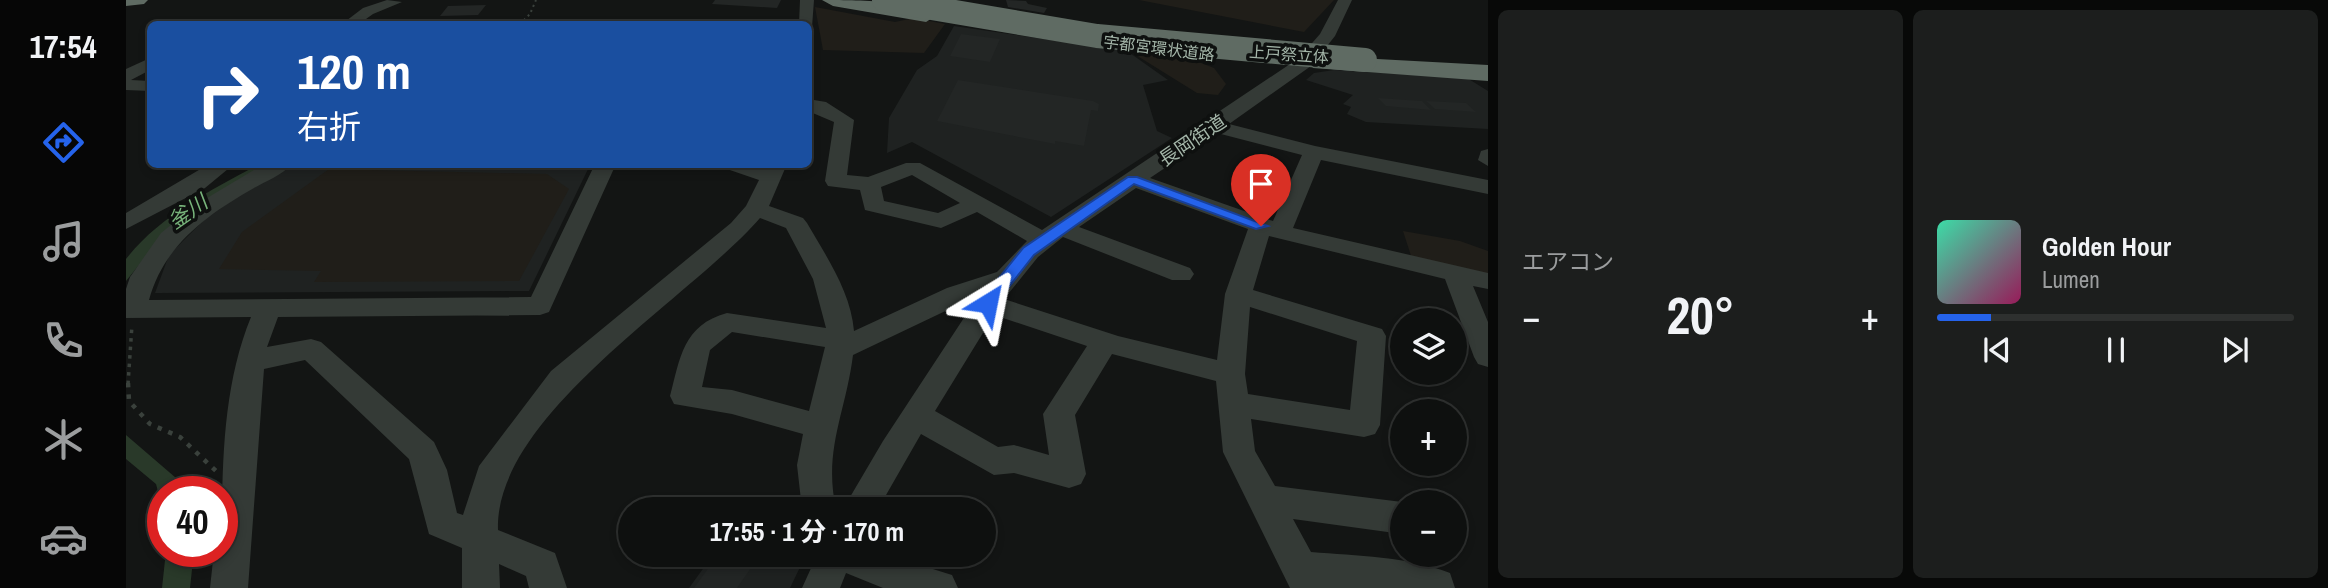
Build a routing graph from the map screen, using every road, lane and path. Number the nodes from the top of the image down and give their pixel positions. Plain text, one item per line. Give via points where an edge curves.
1 (126, 0) edge
2 (136, 0) edge
3 (536, 0) edge
4 (807, 0) edge
5 (833, 0) edge
6 (884, 0) edge
7 (902, 0) edge
8 (908, 0) edge
9 (1345, 0) edge
10 (395, 2) dead end
11 (354, 21) edge
12 (523, 21) edge
13 (807, 21) edge
14 (1313, 53) junction
15 (1488, 53) edge
16 (1362, 57) junction
17 (1488, 64) edge
18 (147, 65) edge
19 (1488, 73) edge
20 (126, 76) edge
21 (126, 85) edge
22 (147, 86) edge
23 (812, 105) edge
24 (1213, 126) junction
25 (1314, 152) junction
26 (218, 168) edge
27 (274, 168) edge
28 (604, 168) edge
29 (756, 168) edge
30 (775, 171) edge
31 (1133, 179) junction
32 (870, 184) junction
33 (1488, 187) edge
34 (978, 203) junction
35 (756, 209) junction
36 (129, 218) edge
37 (1270, 229) junction
38 (1051, 234) junction
39 (1181, 274) dead end
40 (1456, 274) junction
41 (1005, 278) junction
42 (1488, 281) edge
43 (1238, 294) junction
44 (988, 303) junction
45 (268, 308) junction
46 (130, 309) edge
47 (1105, 342) junction
48 (840, 345) junction
49 (1488, 357) edge
50 (250, 361) junction
51 (1232, 389) junction
52 (916, 415) junction
53 (819, 426) junction
54 (221, 476) edge
55 (238, 492) edge
56 (815, 497) edge
57 (867, 497) edge
58 (1264, 500) junction
59 (1390, 516) edge
60 (480, 539) junction
61 (231, 567) edge
62 (830, 567) edge
63 (875, 567) edge
64 (1305, 578) edge
65 (1437, 586) dead end
66 (229, 588) edge
67 (481, 588) edge
68 (548, 588) edge
69 (821, 588) edge
70 (939, 588) edge

1 - 2 highway
3 - 12 path
4 - 13 street
5 - 14 highway, 宇都宮環状道路 via 1108,42
6 - 16 highway, 上戸祭立体, bridge via 1097,36
7 - 16 highway, 上戸祭立体, bridge via 1104,33
8 - 14 highway, 宇都宮環状道路
9 - 14 street, 長岡街道
10 - 11 street
14 - 15 highway, 宇都宮環状道路
14 - 19 highway, 宇都宮環状道路
14 - 24 street, 長岡街道
16 - 17 highway, 上戸祭立体
18 - 20 street
21 - 22 street
23 - 32 street via 844,120 836,181
24 - 25 street
24 - 31 street, 長岡街道
25 - 33 street
25 - 37 street
26 - 36 street
27 - 46 street via 215,202 164,245 145,272
28 - 45 street via 540,306
29 - 30 street
30 - 35 street
31 - 37 street
31 - 38 street, 長岡街道
32 - 34 street via 913,167
32 - 34 street via 873,205 941,221
34 - 38 street
35 - 48 street via 794,222 822,270 835,309
35 - 60 street via 723,245 562,379 491,476 480,516
37 - 40 street
37 - 43 street
38 - 39 street
38 - 41 street, 長岡街道
40 - 42 street
40 - 49 street
41 - 44 street, 長岡街道
41 - 48 street via 956,294
43 - 51 street
43 - 51 street via 1371,336 1364,425
44 - 47 street
44 - 52 street, 長岡街道
45 - 46 street
45 - 50 street
46 - 54 path via 129,401 150,424 180,437
47 - 51 street
47 - 52 street via 1059,414 1069,474 1014,459 994,461
48 - 53 street
48 - 53 street via 727,322 697,345 685,396 732,402
50 - 55 street
50 - 60 street via 311,349 422,451 442,523
51 - 58 street via 1239,452
52 - 57 street, 長岡街道
53 - 56 street via 811,485
58 - 59 street
58 - 64 street
60 - 67 street
60 - 68 street via 542,565
61 - 66 street
62 - 69 street
63 - 70 street
64 - 65 street via 1402,578

